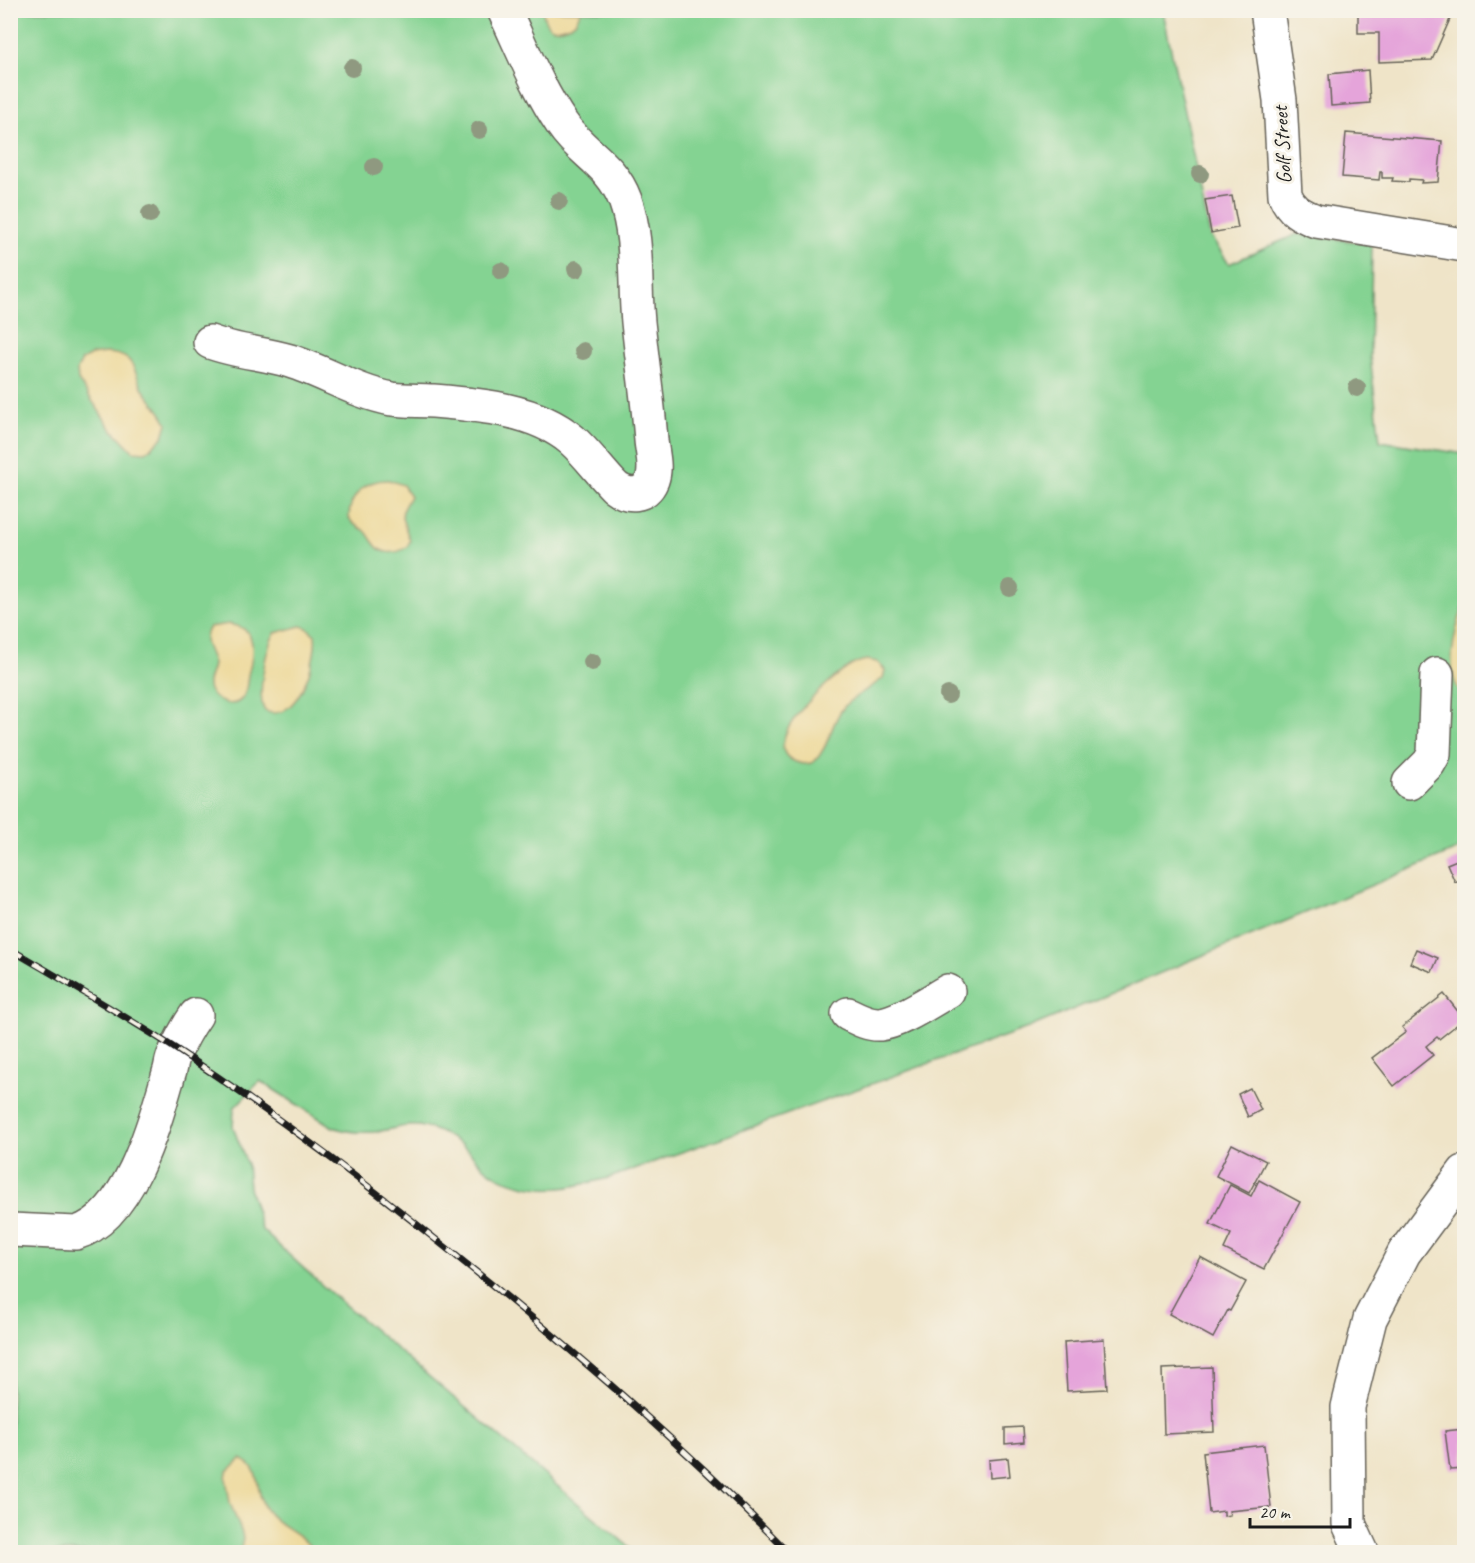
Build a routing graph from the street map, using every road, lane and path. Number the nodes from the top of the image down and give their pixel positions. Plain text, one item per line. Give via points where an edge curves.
1 (504, 10) edge
2 (1267, 10) edge
3 (1464, 245) edge
4 (210, 342) dead end
5 (1437, 674) dead end
6 (1408, 783) dead end
7 (948, 991) dead end
8 (848, 1014) dead end
9 (196, 1015) dead end
10 (1464, 1172) edge
11 (11, 1230) edge
12 (1362, 1552) edge

1 - 4 street via 552,108 576,142 607,168 626,202 654,455 649,485 639,494 622,493 571,439 525,415 358,391 289,361
2 - 3 street, Golf Street via 1289,204 1316,221
5 - 6 street via 1434,754
7 - 8 street via 895,1019 870,1023
9 - 11 street via 172,1058 135,1169 108,1212 76,1233
10 - 12 street via 1404,1253 1370,1320 1348,1407 1349,1524

